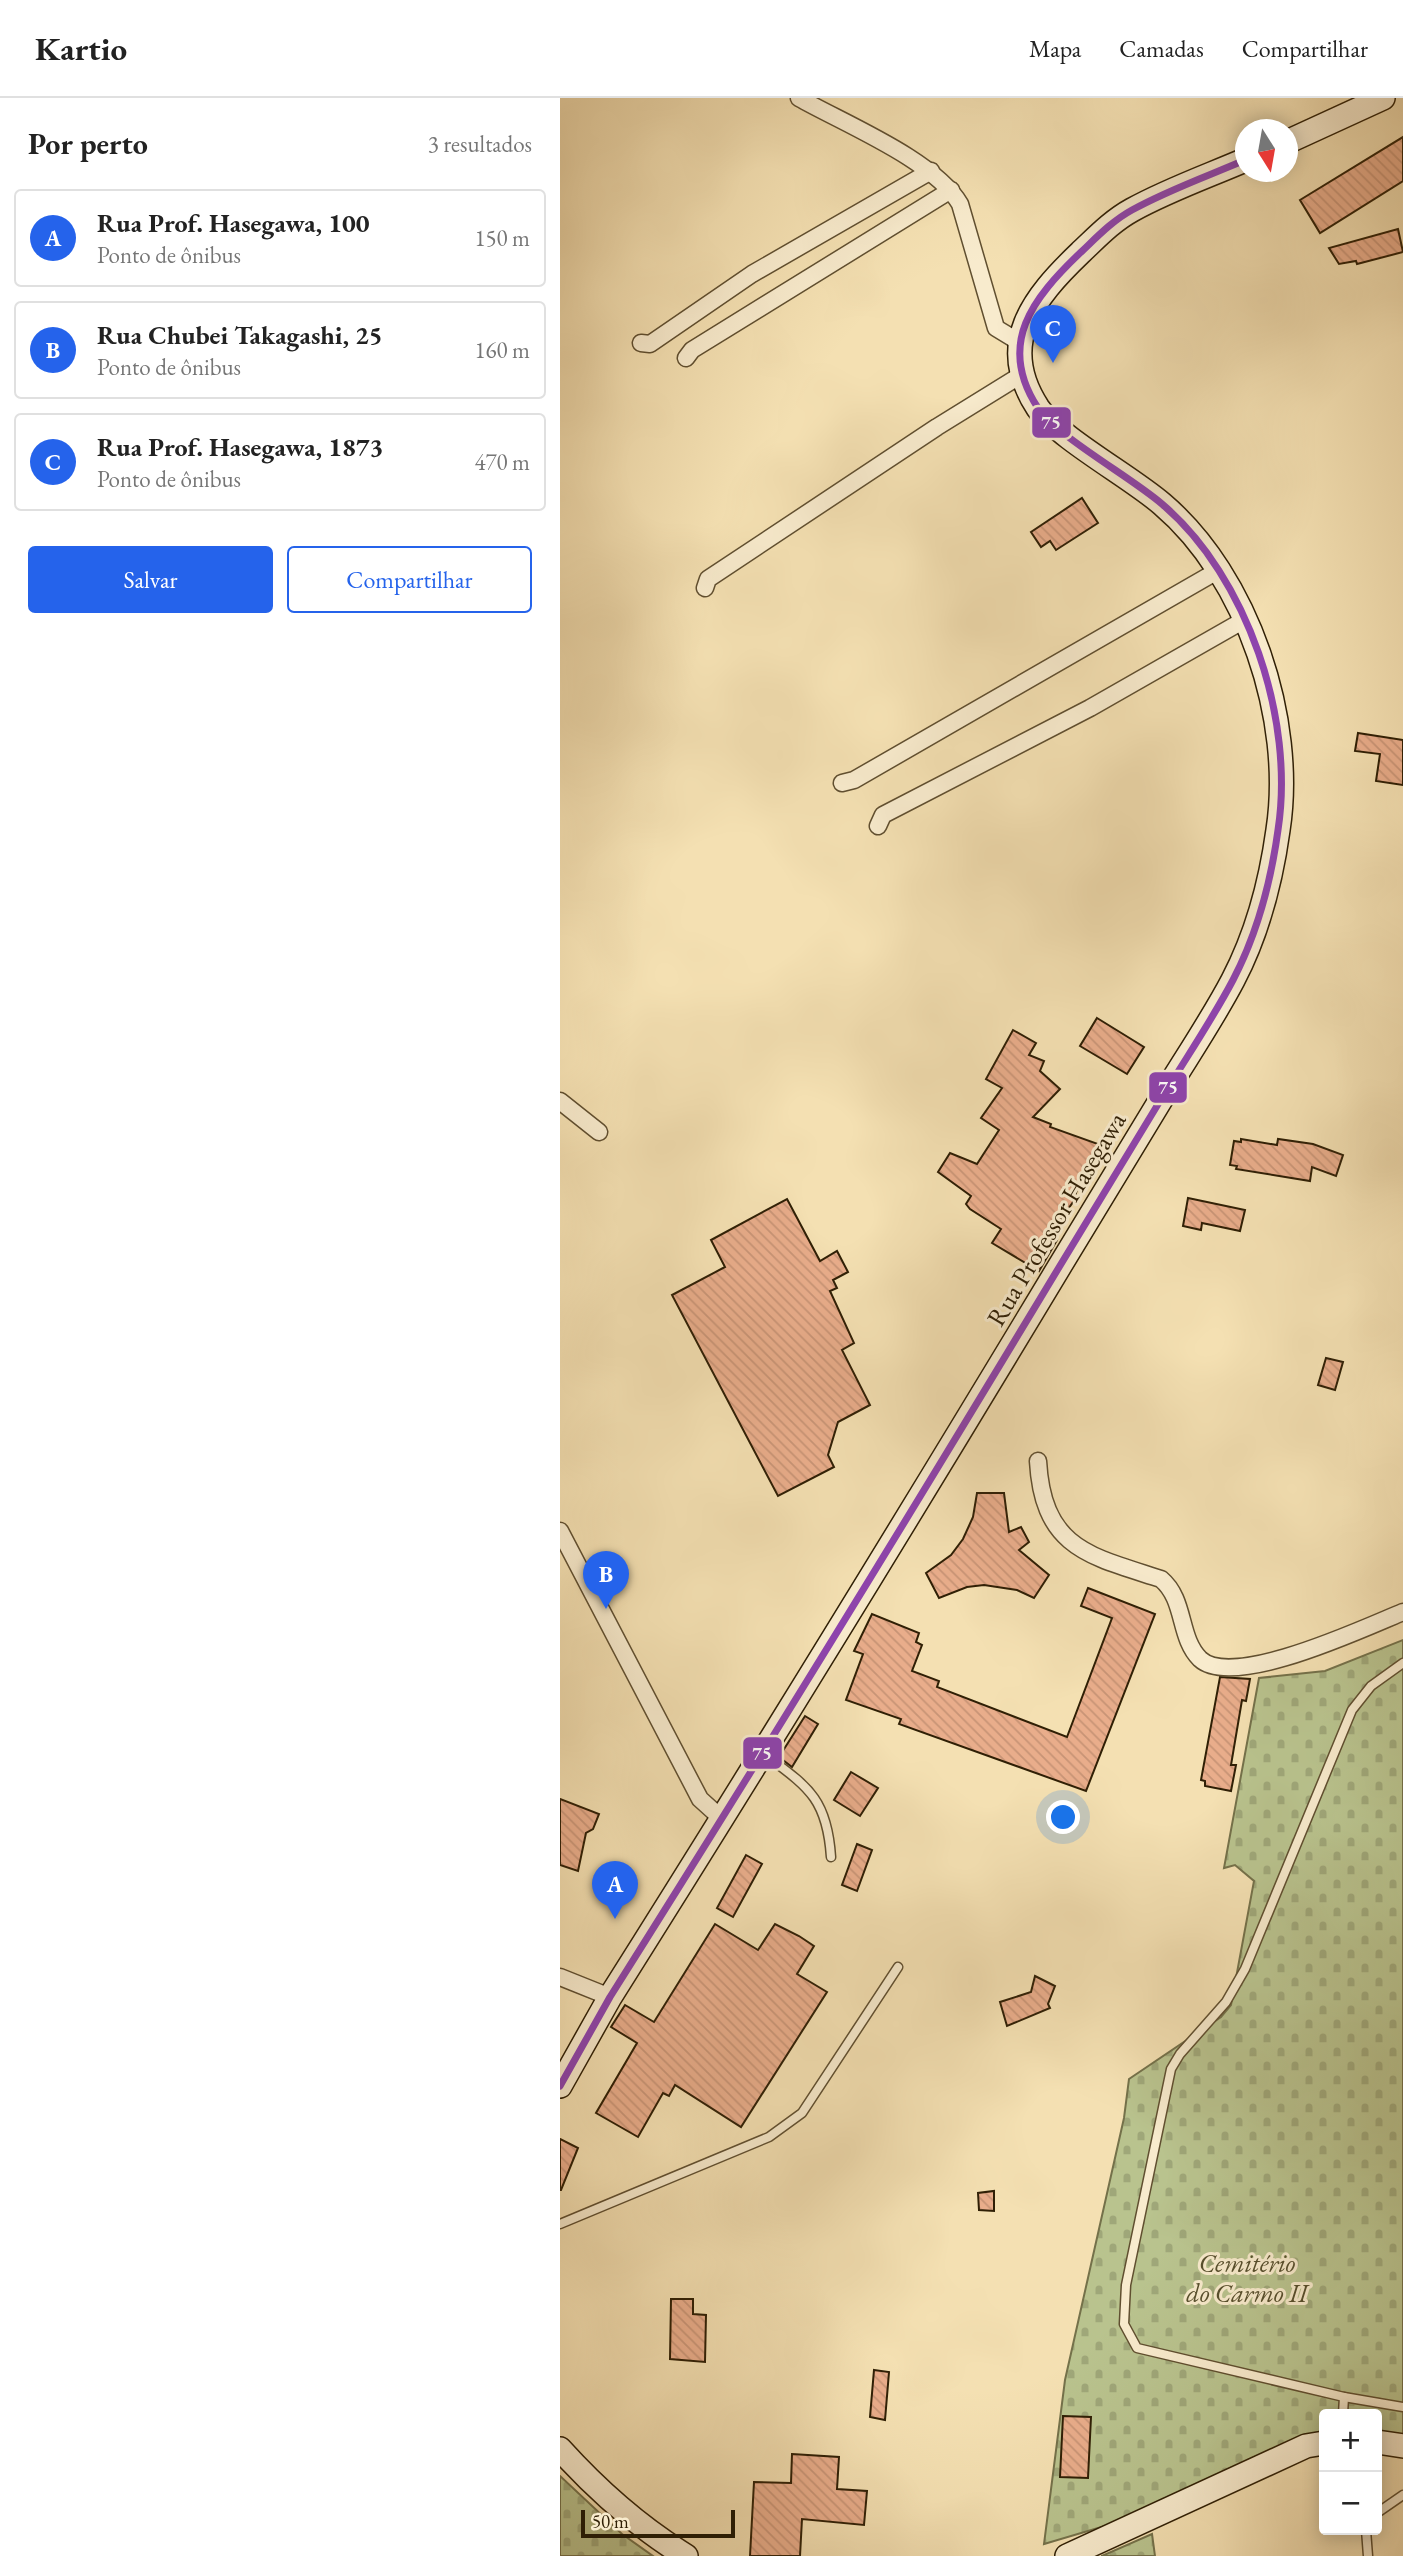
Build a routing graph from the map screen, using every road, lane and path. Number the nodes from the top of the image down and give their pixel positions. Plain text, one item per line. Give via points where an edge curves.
1 (799, 98) edge
2 (1383, 98) edge
3 (1298, 137) edge
4 (1235, 164) edge
5 (932, 171) junction
6 (951, 190) junction
7 (1019, 342) junction
8 (641, 343) dead end
9 (686, 358) dead end
10 (1021, 376) junction
11 (1219, 570) junction
12 (705, 588) dead end
13 (1246, 619) junction
14 (842, 783) dead end
15 (878, 826) dead end
16 (560, 1101) edge
17 (599, 1132) dead end
18 (1038, 1461) dead end
19 (560, 1531) edge
20 (1403, 1612) edge
21 (1403, 1663) edge
22 (762, 1752) junction
23 (721, 1818) junction
24 (831, 1857) dead end
25 (898, 1966) dead end
26 (560, 1977) edge
27 (610, 1997) junction
28 (560, 2086) edge
29 (560, 2224) edge
30 (1344, 2398) junction
31 (1403, 2407) edge
32 (1343, 2409) edge
33 (1382, 2443) edge
34 (1319, 2444) edge
35 (1403, 2446) edge
36 (560, 2449) edge
37 (1403, 2495) edge
38 (1382, 2510) edge
39 (1366, 2535) edge
40 (1093, 2551) edge
41 (686, 2556) edge
42 (1067, 2556) edge
43 (1368, 2556) edge

1 - 5 street
2 - 3 street
4 - 7 street, Rua Professor Hasegawa via 1150,201 1110,225 1057,275 1030,311
5 - 6 street
5 - 8 street via 752,274 650,344
6 - 7 street via 960,204 996,328
6 - 9 street via 692,350
7 - 10 street, Rua Professor Hasegawa
10 - 11 street, Rua Professor Hasegawa via 1041,412 1162,503
10 - 12 street via 708,579
11 - 13 street, Rua Professor Hasegawa
11 - 14 street via 1084,651
13 - 15 street via 1090,708 883,815
13 - 22 street, Rua Professor Hasegawa via 1280,734 1283,792 1261,913 1234,978
16 - 17 street
18 - 20 street via 1044,1499 1064,1536 1089,1555 1161,1578 1169,1585 1193,1648 1211,1665 1249,1666 1284,1659
19 - 23 street via 701,1799
21 - 30 lane via 1371,1686 1352,1710 1245,1969 1226,2002 1171,2069 1125,2285 1124,2324 1137,2348
22 - 23 street, Rua Professor Hasegawa
22 - 24 lane via 808,1787 816,1799
23 - 27 street, Rua Professor Hasegawa
25 - 29 lane via 791,2124
26 - 27 street
27 - 28 street, Rua Professor Hasegawa
30 - 31 lane
30 - 32 lane
33 - 35 street
34 - 40 street via 1306,2446
36 - 41 street via 647,2532
37 - 38 lane
39 - 43 lane
40 - 42 street

